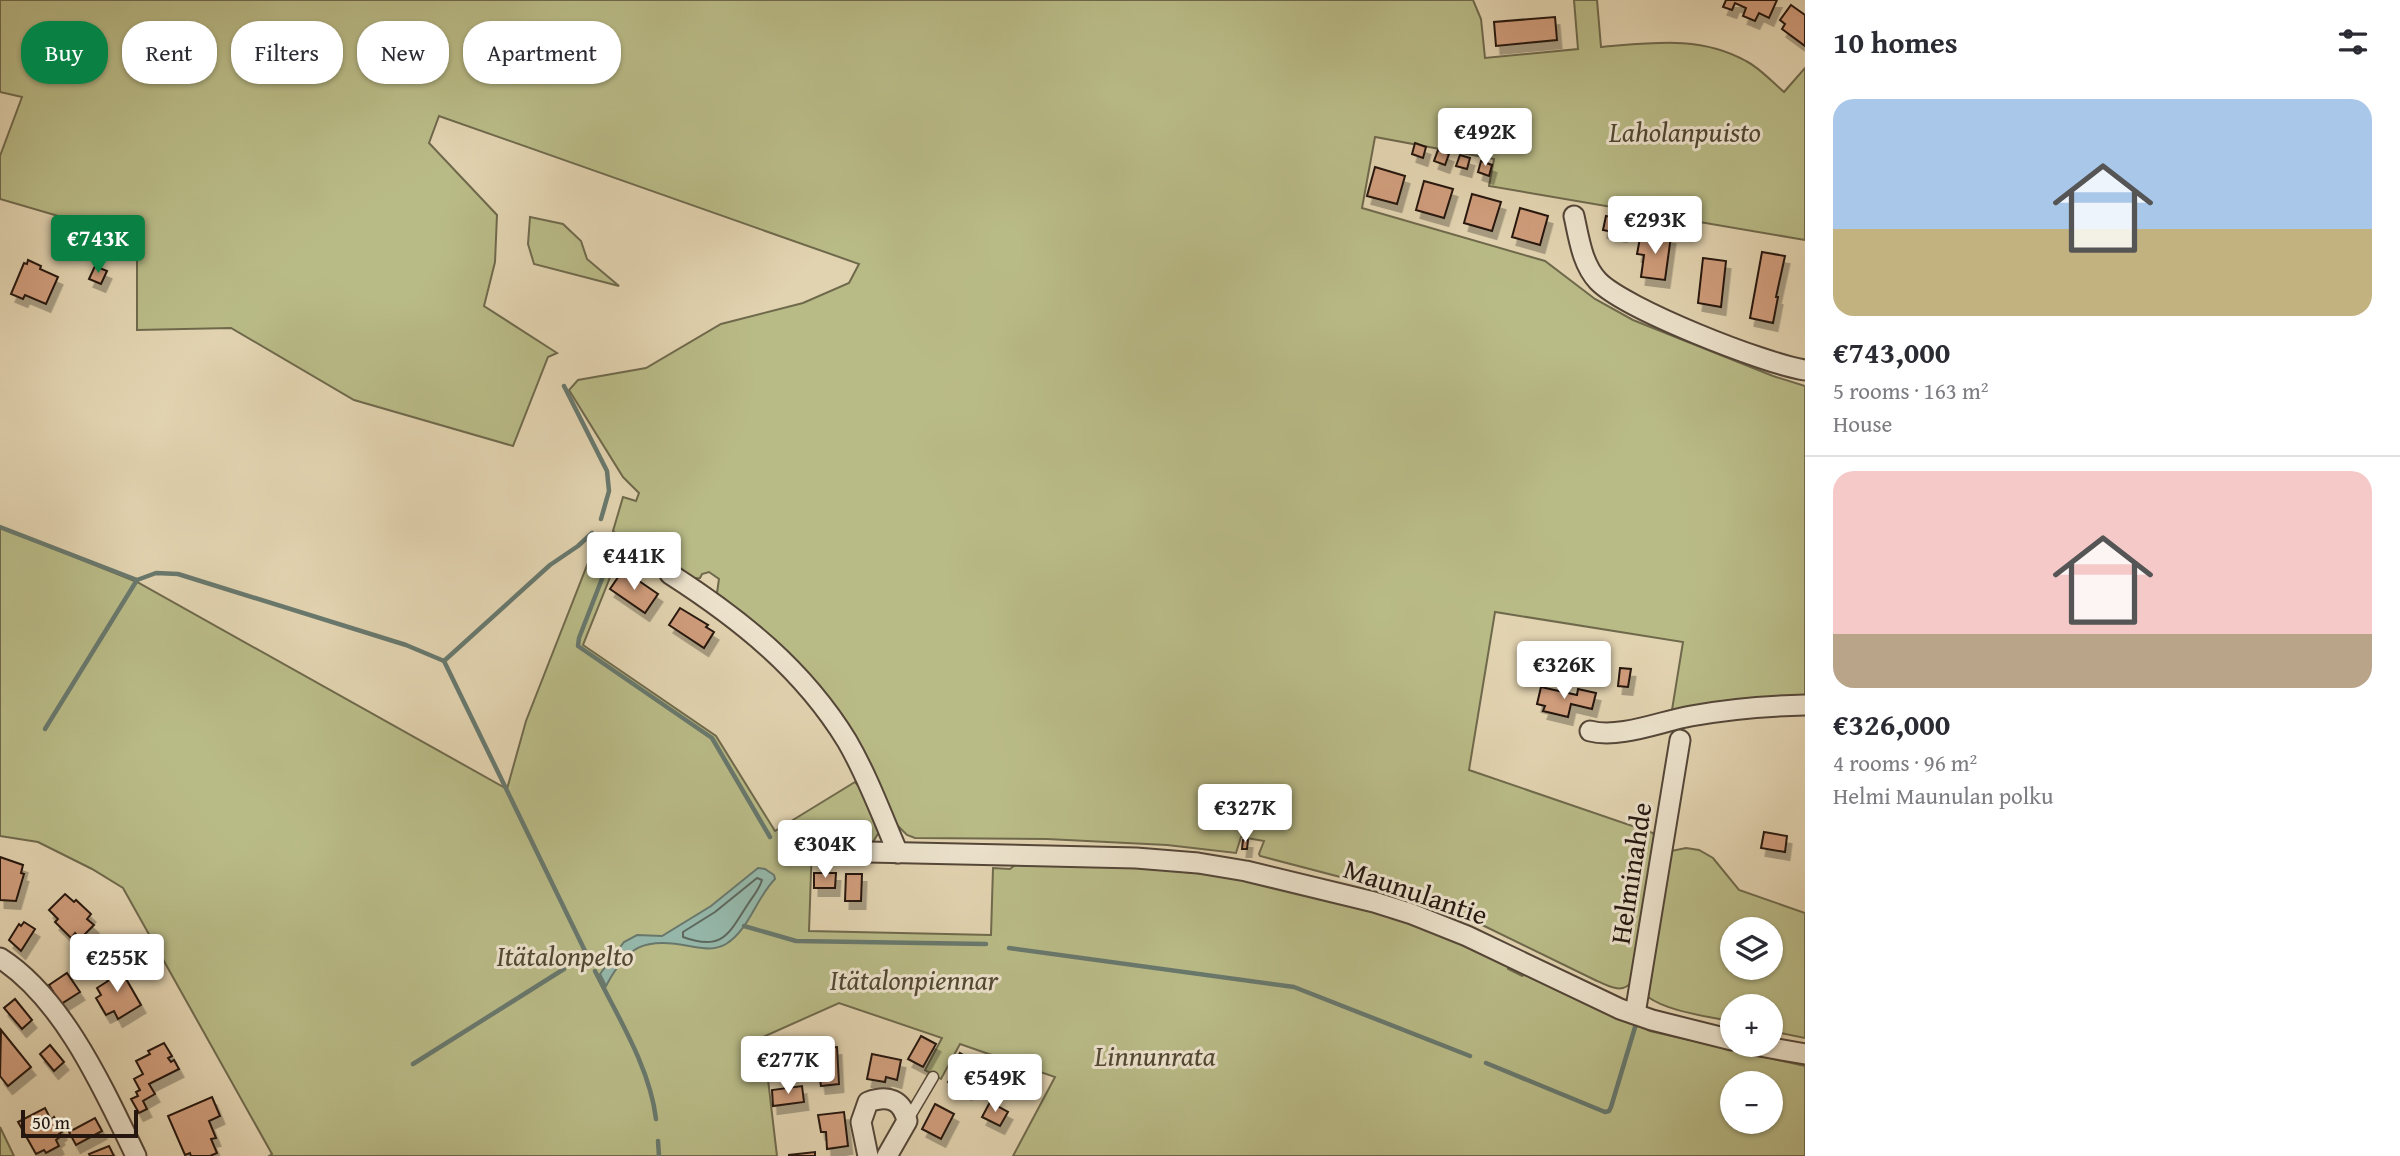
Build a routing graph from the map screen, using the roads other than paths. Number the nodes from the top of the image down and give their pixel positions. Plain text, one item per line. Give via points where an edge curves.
1 (1574, 216) dead end
2 (1805, 370) edge
3 (670, 574) dead end
4 (1805, 705) edge
5 (1590, 731) dead end
6 (1680, 740) dead end
7 (822, 851) dead end
8 (898, 853) junction
9 (0, 958) edge
10 (1635, 1014) junction
11 (1720, 1037) edge
12 (1783, 1050) edge
13 (1805, 1054) edge
14 (933, 1077) dead end
15 (907, 1121) junction
16 (136, 1156) edge
17 (868, 1156) edge
18 (887, 1156) edge

1 - 2 street via 1590,271 1606,288 1667,320 1769,361
3 - 8 street via 746,627 803,680 848,743
4 - 5 street via 1758,706 1621,731
6 - 10 street, Helminahde
7 - 8 street, Maunulantie
8 - 10 street, Maunulantie via 1136,858 1269,876 1433,922
9 - 16 street via 23,975 55,1012 90,1067
10 - 11 street, Maunulantie
12 - 13 street
14 - 15 lane
15 - 17 street via 899,1103 868,1102 861,1122
15 - 18 street

